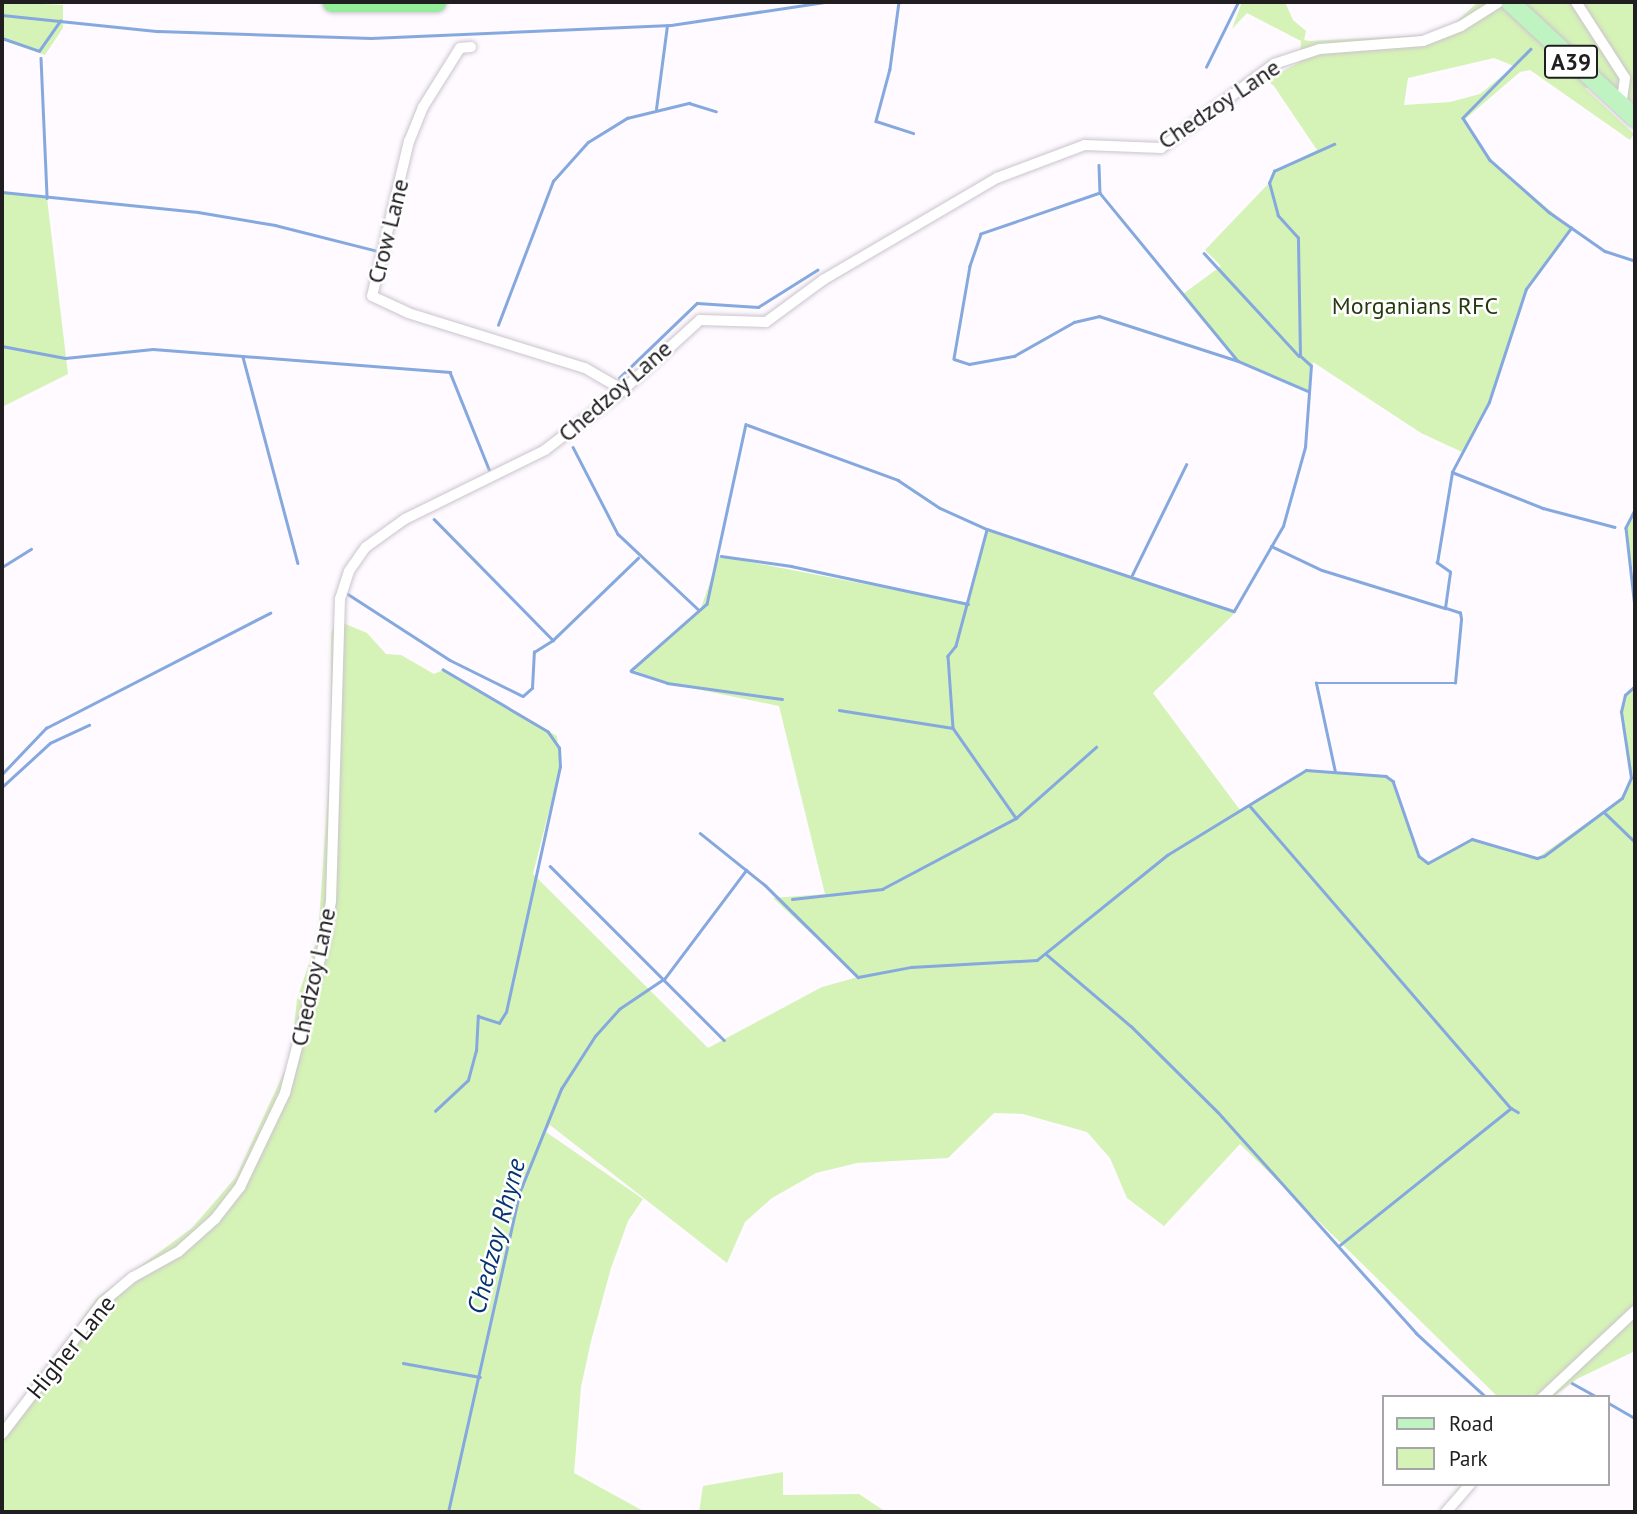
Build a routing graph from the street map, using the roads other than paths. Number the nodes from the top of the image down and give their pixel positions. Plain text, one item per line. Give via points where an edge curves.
1 (332, 2) edge
2 (436, 2) edge
3 (1499, 2) edge
4 (1510, 2) edge
5 (1576, 2) edge
6 (471, 47) dead end
7 (1620, 106) junction
8 (1635, 118) edge
9 (623, 390) junction
10 (215, 1219) joint
11 (1635, 1311) edge
12 (1545, 1395) edge
13 (2, 1434) edge
14 (1469, 1486) edge
15 (1446, 1512) edge

1 - 2 highway
3 - 9 street, Chedzoy Lane via 1461,26 1423,41 1320,49 1285,59 1161,148 1085,145 997,178 823,280 766,322 700,320
4 - 7 main road, A39
5 - 7 street via 1626,78
6 - 9 street, Crow Lane via 460,48 423,107 409,141 372,296 408,313 585,368
7 - 8 main road, A39
9 - 10 street, Chedzoy Lane via 545,450 405,519 366,547 349,571 339,609 338,757 326,936 285,1093 240,1187
10 - 13 street, Higher Lane via 178,1252 133,1277 103,1302
11 - 12 street
14 - 15 street

